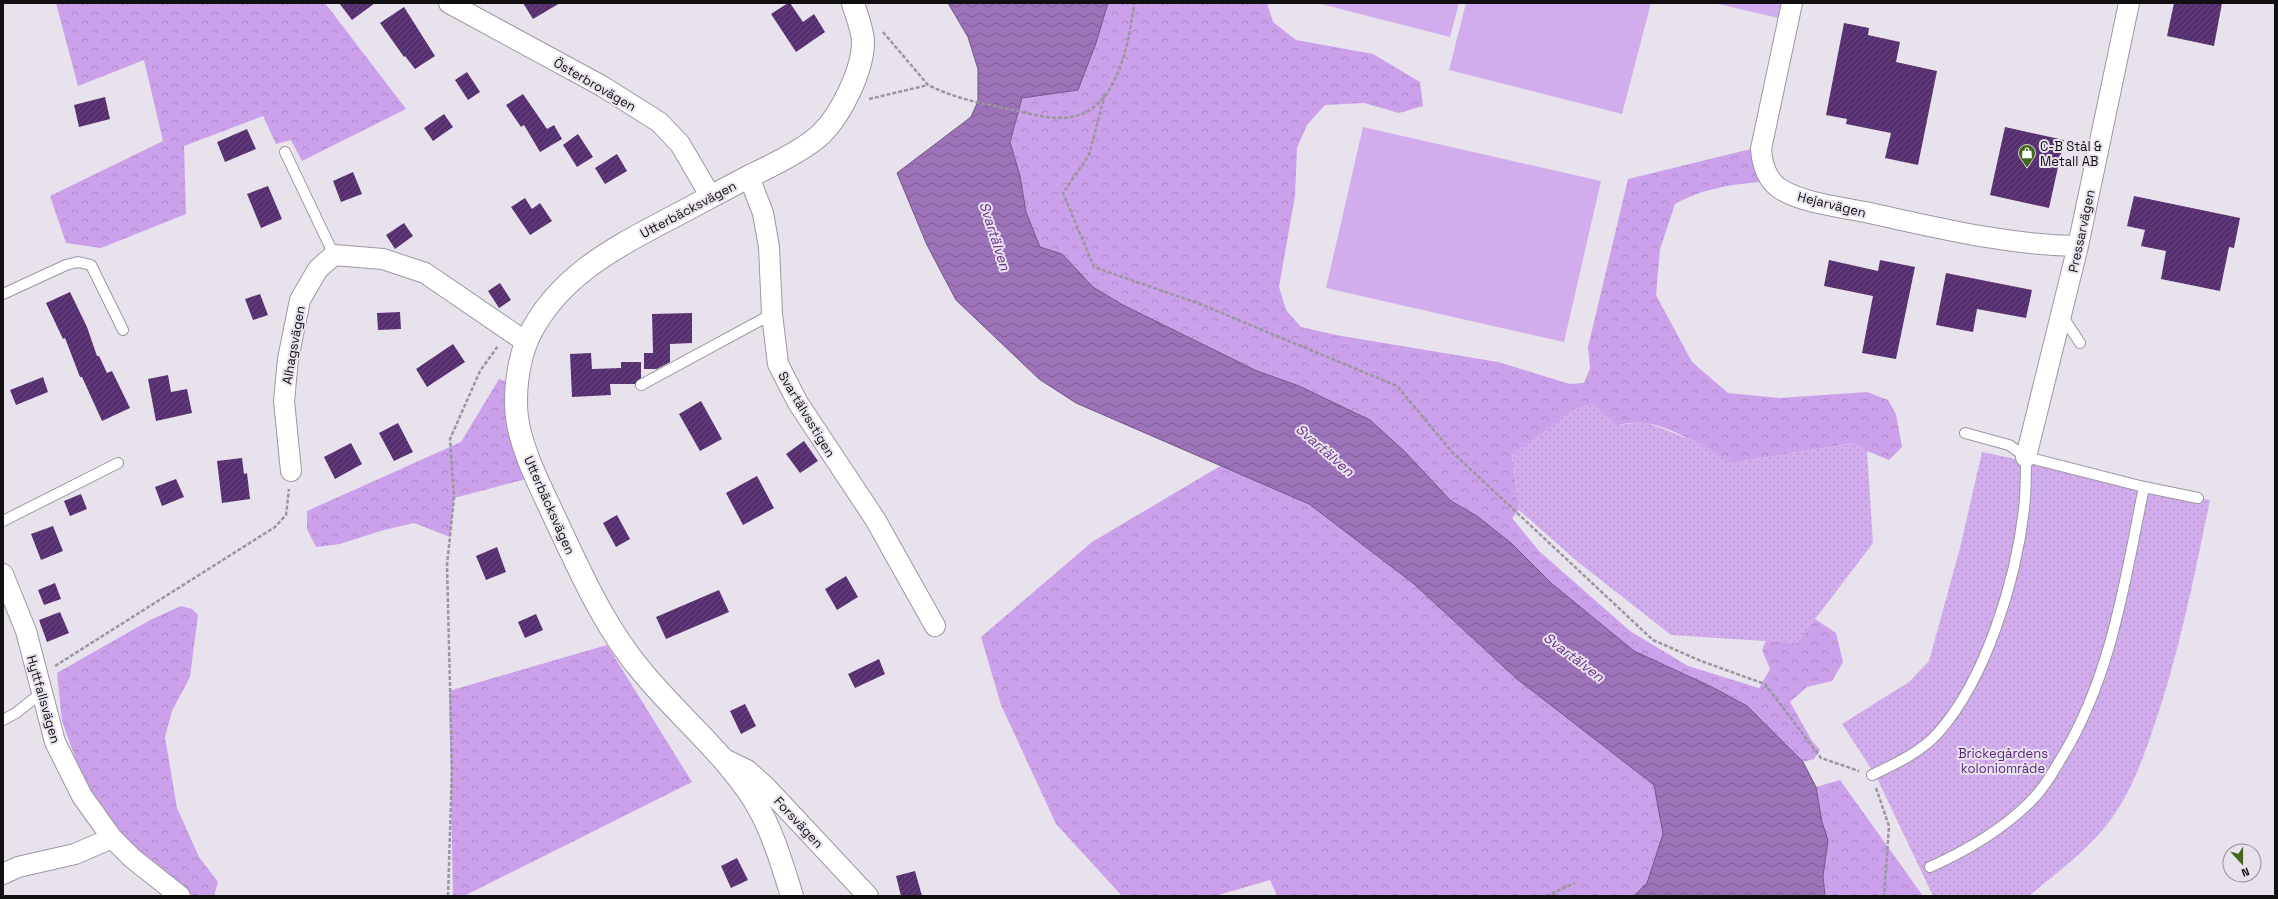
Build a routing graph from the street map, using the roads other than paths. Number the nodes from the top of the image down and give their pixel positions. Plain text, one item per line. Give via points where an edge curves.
1 (449, 3) edge
2 (853, 3) edge
3 (1792, 3) edge
4 (2129, 3) edge
5 (285, 152) dead end
6 (749, 177) junction
7 (712, 196) junction
8 (2078, 246) junction
9 (334, 255) junction
10 (3, 294) edge
11 (772, 314) junction
12 (2061, 314) junction
13 (123, 330) dead end
14 (518, 336) junction
15 (2080, 343) dead end
16 (641, 385) dead end
17 (1965, 433) dead end
18 (2026, 457) junction
19 (118, 463) dead end
20 (291, 471) road end
21 (2144, 487) junction
22 (2198, 498) dead end
23 (3, 521) edge
24 (3, 574) edge
25 (935, 626) dead end
26 (39, 685) junction
27 (3, 720) edge
28 (722, 758) junction
29 (1872, 775) road end
30 (112, 838) junction
31 (1930, 867) dead end
32 (3, 874) edge
33 (180, 896) edge
34 (792, 896) edge
35 (868, 896) edge

1 - 7 street, Österbrovägen via 602,86 659,122 680,144
2 - 6 street, Utterbäcksvägen via 864,40 851,92 821,134
3 - 8 street, Hejarvägen via 1760,149 1762,164 1770,178 1782,190 1813,201 1983,237 2055,246
4 - 8 street, Pressarvägen
5 - 9 lane
6 - 7 street, Utterbäcksvägen
6 - 11 street, Svartälvsstigen via 763,213 769,247
7 - 14 street, Utterbäcksvägen via 611,250 584,268 561,289 535,324
8 - 12 street, Pressarvägen
9 - 14 street via 383,259 425,274
9 - 20 street, Alhagsvägen via 318,269 300,300 284,401
10 - 13 lane via 66,265 78,262 91,265
11 - 16 lane
11 - 25 street, Svartälvsstigen via 778,364 798,403 875,519
12 - 15 lane
12 - 18 street, Pressarvägen
14 - 28 street, Utterbäcksvägen via 517,418 531,465 576,562 609,625 643,673
17 - 18 lane via 2009,445
18 - 21 lane
18 - 29 lane via 2024,508 2019,539 2005,600 1986,654 1959,705 1938,734 1914,752
19 - 23 lane
21 - 22 lane
21 - 31 lane via 2118,615 2105,663 2075,735 2049,779 2030,803 2001,828 1965,851
24 - 26 street, Hyttfallsvägen via 26,631
26 - 27 lane via 16,713
26 - 30 street, Hyttfallsvägen via 55,742 82,796
28 - 34 street, Utterbäcksvägen via 756,803 780,857
28 - 35 street, Forsvägen via 747,770 766,787
30 - 32 street via 75,854 18,867
30 - 33 street, Hyttfallsvägen via 132,858

